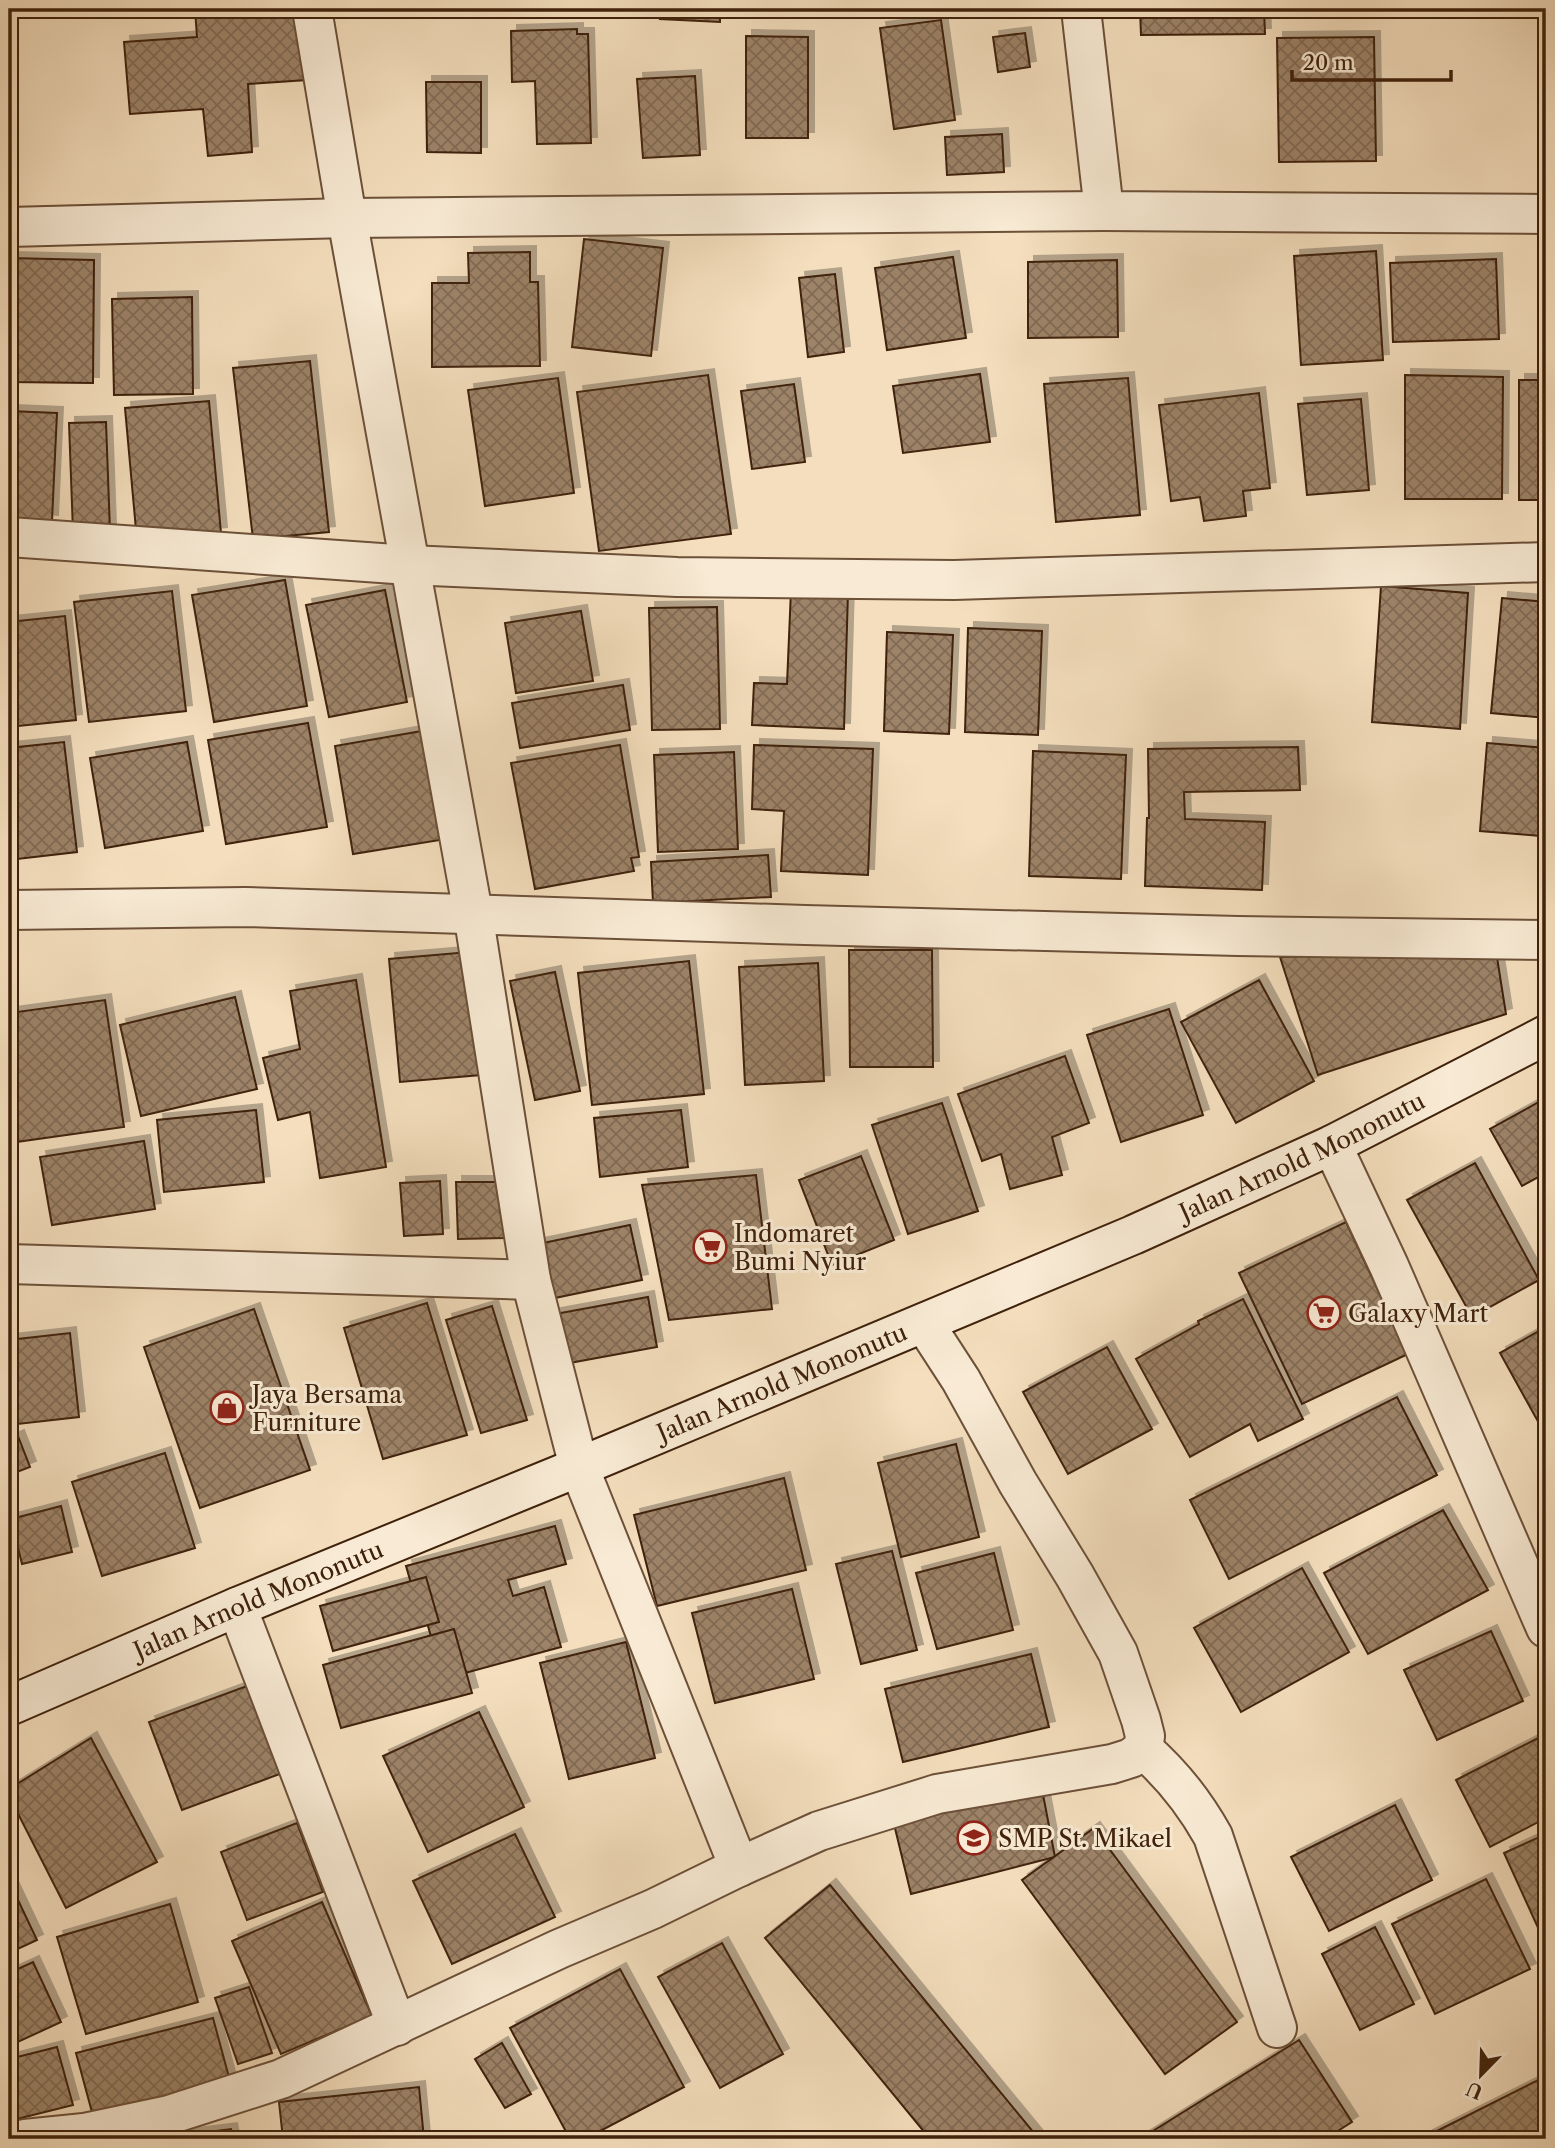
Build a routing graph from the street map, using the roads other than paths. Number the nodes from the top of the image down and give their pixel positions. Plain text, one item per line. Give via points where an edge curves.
1 (312, 9) edge
2 (1081, 9) edge
3 (1104, 211) junction
4 (1546, 214) edge
5 (347, 218) junction
6 (9, 227) edge
7 (9, 537) edge
8 (1546, 562) edge
9 (409, 565) junction
10 (9, 910) edge
11 (473, 913) junction
12 (1546, 940) edge
13 (1546, 1035) edge
14 (1332, 1145) junction
15 (9, 1264) edge
16 (531, 1280) junction
17 (923, 1323) junction
18 (579, 1467) junction
19 (237, 1607) junction
20 (1546, 1628) edge
21 (9, 1706) edge
22 (1143, 1749) junction
23 (739, 1867) junction
24 (397, 2026) junction
25 (1277, 2028) dead end
26 (25, 2139) edge

1 - 5 street
2 - 3 street
3 - 4 street
3 - 5 street
5 - 6 street
5 - 9 street
7 - 9 street
8 - 9 street via 954,580 677,577
9 - 11 street
10 - 11 street via 245,907
11 - 12 street via 1238,936
11 - 16 street
13 - 14 street, Jalan Arnold Mononutu
14 - 17 street, Jalan Arnold Mononutu
14 - 20 street
15 - 16 street
16 - 18 street
17 - 18 street, Jalan Arnold Mononutu
17 - 22 street via 961,1380 1118,1653 1141,1720
18 - 19 street, Jalan Arnold Mononutu
18 - 23 street
19 - 21 street, Jalan Arnold Mononutu
19 - 24 street
22 - 23 street via 1112,1764 937,1794 819,1831
22 - 25 street via 1178,1782 1213,1836
23 - 24 street
24 - 26 street via 281,2079 169,2115 84,2133

